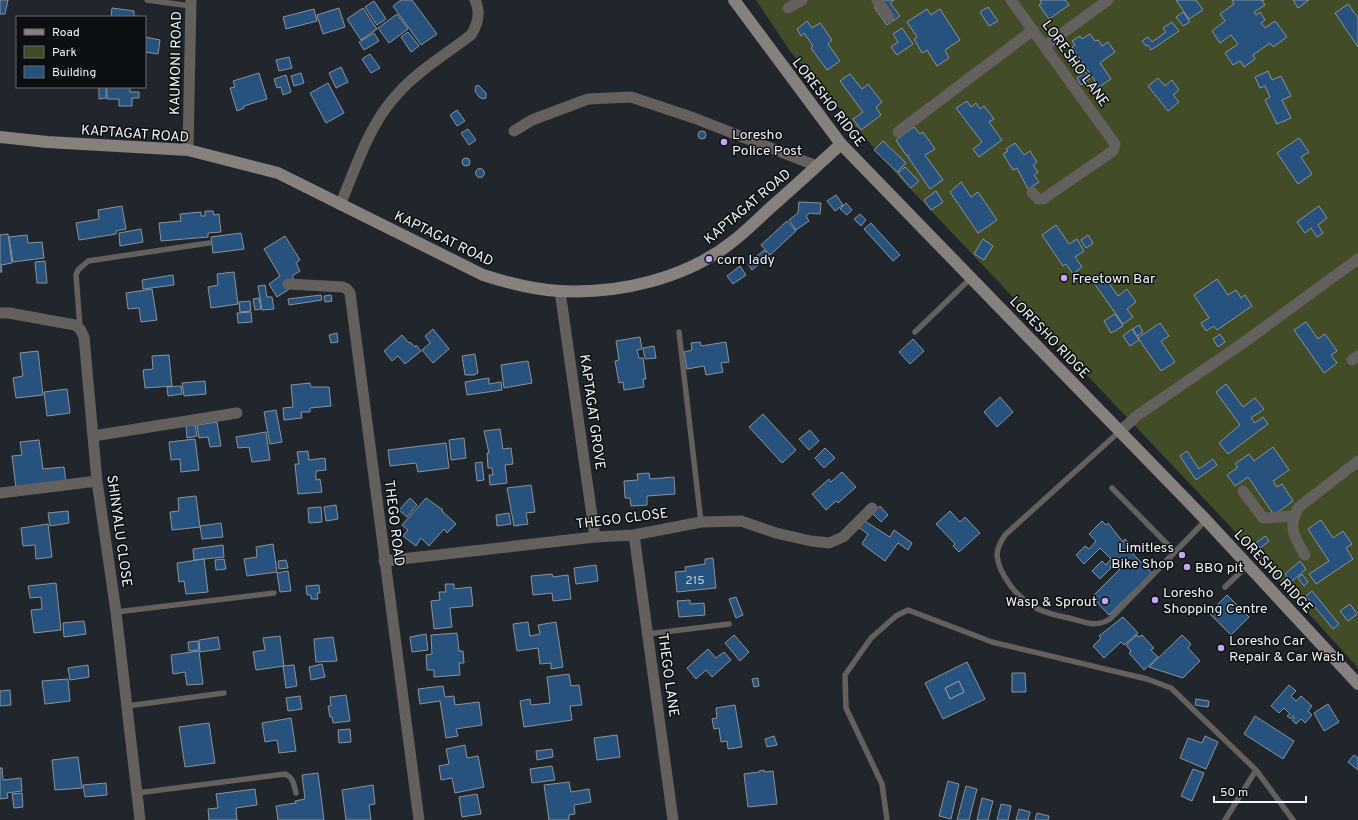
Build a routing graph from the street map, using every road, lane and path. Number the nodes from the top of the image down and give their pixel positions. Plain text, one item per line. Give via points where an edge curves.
1 (147, 0) edge
2 (475, 0) edge
3 (734, 0) edge
4 (802, 0) edge
5 (877, 0) edge
6 (1011, 0) edge
7 (1108, 0) edge
8 (191, 3) edge
9 (788, 8) dead end
10 (889, 17) dead end
11 (1033, 30) junction
12 (1045, 46) junction
13 (514, 131) dead end
14 (898, 132) dead end
15 (0, 137) edge
16 (841, 144) junction
17 (188, 150) junction
18 (817, 166) junction
19 (1032, 192) dead end
20 (340, 205) junction
21 (209, 243) dead end
22 (1358, 259) edge
23 (972, 278) junction
24 (288, 284) dead end
25 (560, 291) junction
26 (0, 313) edge
27 (80, 329) junction
28 (680, 332) dead end
29 (915, 332) dead end
30 (237, 413) dead end
31 (1120, 431) junction
32 (93, 436) junction
33 (1358, 461) edge
34 (97, 481) junction
35 (1112, 488) dead end
36 (1243, 491) dead end
37 (0, 493) edge
38 (872, 508) dead end
39 (1294, 516) junction
40 (1206, 520) junction
41 (701, 522) junction
42 (634, 535) junction
43 (595, 537) junction
44 (1175, 552) junction
45 (1305, 555) dead end
46 (384, 561) junction
47 (1248, 564) junction
48 (1225, 587) dead end
49 (274, 593) dead end
50 (116, 612) junction
51 (729, 624) dead end
52 (648, 634) junction
53 (1358, 684) edge
54 (224, 693) dead end
55 (126, 706) junction
56 (1256, 770) junction
57 (137, 793) junction
58 (296, 793) dead end
59 (140, 820) edge
60 (419, 820) edge
61 (671, 820) edge
62 (887, 820) edge
63 (1225, 820) edge
64 (1293, 820) edge

1 - 8 lane
2 - 20 street via 479,13 477,25 471,35 407,84 393,99 381,115 364,148
3 - 16 main road, LORESHO RIDGE
4 - 9 street
5 - 10 street
6 - 11 street, LORESHO LANE
7 - 12 street
8 - 17 street, KAUMONI ROAD
11 - 12 street, LORESHO LANE
11 - 14 street
12 - 19 street, LORESHO LANE via 1115,144 1113,151 1044,199 1038,199
13 - 18 street via 532,120 588,99 631,97 694,118
15 - 17 main road, KAPTAGAT ROAD
16 - 18 main road, KAPTAGAT ROAD
16 - 23 main road, LORESHO RIDGE
17 - 20 main road, KAPTAGAT ROAD via 278,173
18 - 25 main road, KAPTAGAT ROAD via 732,242 680,272 644,283 599,290
20 - 25 main road, KAPTAGAT ROAD via 483,275 516,285
21 - 27 lane via 88,261 76,275
22 - 31 street via 1243,343 1138,415
23 - 29 lane
23 - 31 main road, LORESHO RIDGE
24 - 46 street, THEGO ROAD via 343,287 350,293
25 - 43 street, KAPTAGAT GROVE
26 - 27 street via 65,322
27 - 32 street, SHINYALU CLOSE via 84,337
28 - 41 lane
30 - 32 street
31 - 40 main road, LORESHO RIDGE
31 - 44 lane via 1005,535 999,544 997,554 1004,575 1021,597 1036,608 1099,624 1110,619
32 - 34 street, SHINYALU CLOSE
33 - 39 street via 1299,507
34 - 37 street
34 - 50 street, SHINYALU CLOSE
35 - 44 lane
36 - 39 street via 1263,518
38 - 41 street, THEGO CLOSE via 843,537 829,542 811,541 741,521
39 - 45 street via 1293,533
40 - 44 lane
40 - 47 main road, LORESHO RIDGE
41 - 42 street, THEGO CLOSE
42 - 43 street, THEGO CLOSE
42 - 52 street, THEGO LANE
43 - 46 street, THEGO CLOSE
46 - 60 street, THEGO ROAD
47 - 48 lane
47 - 53 main road, LORESHO RIDGE
49 - 50 lane
50 - 55 street, SHINYALU CLOSE
51 - 52 lane
52 - 61 street, THEGO LANE
54 - 55 lane
55 - 57 street, SHINYALU CLOSE
56 - 62 lane via 1171,688 1147,679 992,642 908,610 896,616 871,638 845,675 846,708 882,784
56 - 63 lane
56 - 64 lane
57 - 58 lane via 284,774 292,780
57 - 59 street, SHINYALU CLOSE

